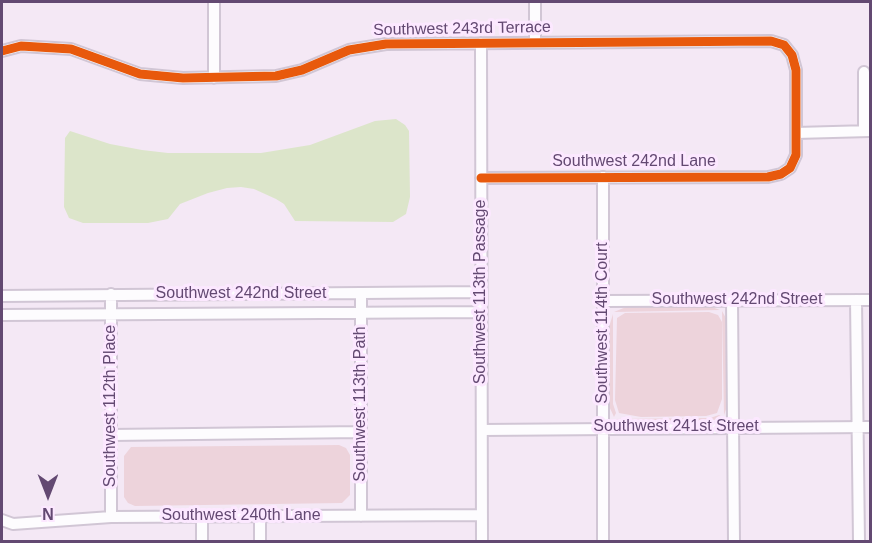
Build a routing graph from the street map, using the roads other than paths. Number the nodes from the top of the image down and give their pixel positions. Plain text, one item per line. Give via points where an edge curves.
1 (214, 2) edge
2 (535, 2) edge
3 (535, 42) junction
4 (481, 43) junction
5 (2, 51) edge
6 (864, 72) dead end
7 (214, 78) junction
8 (867, 131) edge
9 (796, 133) junction
10 (603, 177) junction
11 (481, 178) junction
12 (481, 292) junction
13 (361, 293) junction
14 (111, 294) junction
15 (2, 296) edge
16 (732, 300) junction
17 (856, 300) junction
18 (870, 300) edge
19 (603, 301) junction
20 (481, 312) junction
21 (361, 313) junction
22 (2, 315) edge
23 (111, 315) junction
24 (603, 427) junction
25 (734, 427) junction
26 (858, 427) junction
27 (870, 427) edge
28 (482, 429) junction
29 (361, 432) junction
30 (111, 435) junction
31 (482, 515) junction
32 (202, 516) junction
33 (260, 516) junction
34 (361, 516) junction
35 (111, 517) junction
36 (2, 520) edge
37 (202, 542) edge
38 (260, 542) edge
39 (482, 542) edge
40 (603, 542) edge
41 (734, 542) edge
42 (859, 542) edge

1 - 7 street
2 - 3 street
3 - 4 street, Southwest 243rd Terrace
3 - 9 street, Southwest 243rd Terrace via 771,41 789,49 796,70
4 - 7 street, Southwest 243rd Terrace via 373,45 349,50 288,74
4 - 11 street, Southwest 113th Passage
5 - 7 street, Southwest 243rd Terrace via 21,46 71,49 140,74
6 - 8 street
8 - 9 street
9 - 10 street, Southwest 242nd Lane via 794,160 786,172 768,177
10 - 11 street, Southwest 242nd Lane
10 - 19 street, Southwest 114th Court
11 - 12 street, Southwest 113th Passage
12 - 13 street, Southwest 242nd Street
12 - 20 street, Southwest 113th Passage
13 - 14 street, Southwest 242nd Street
13 - 21 street, Southwest 113th Path
14 - 15 street, Southwest 242nd Street
14 - 23 street, Southwest 112th Place
16 - 17 street, Southwest 242nd Street
16 - 19 street, Southwest 242nd Street
16 - 25 street
17 - 18 street, Southwest 242nd Street
17 - 26 street
19 - 24 street, Southwest 114th Court
20 - 21 street, Southwest 242nd Street
20 - 28 street, Southwest 113th Passage
21 - 23 street, Southwest 242nd Street
21 - 29 street, Southwest 113th Path
22 - 23 street, Southwest 242nd Street
23 - 30 street, Southwest 112th Place
24 - 25 street, Southwest 241st Street
24 - 28 street, Southwest 241st Street
24 - 40 street, Southwest 114th Court
25 - 26 street, Southwest 241st Street
25 - 41 street
26 - 27 street, Southwest 241st Street
26 - 42 street
28 - 31 street, Southwest 113th Passage
29 - 30 street
29 - 34 street, Southwest 113th Path
30 - 35 street, Southwest 112th Place
31 - 34 street, Southwest 240th Lane
31 - 39 street, Southwest 113th Passage
32 - 33 street, Southwest 240th Lane
32 - 35 street, Southwest 240th Lane
32 - 37 street
33 - 34 street, Southwest 240th Lane
33 - 38 street
35 - 36 street, Southwest 240th Lane via 13,524

